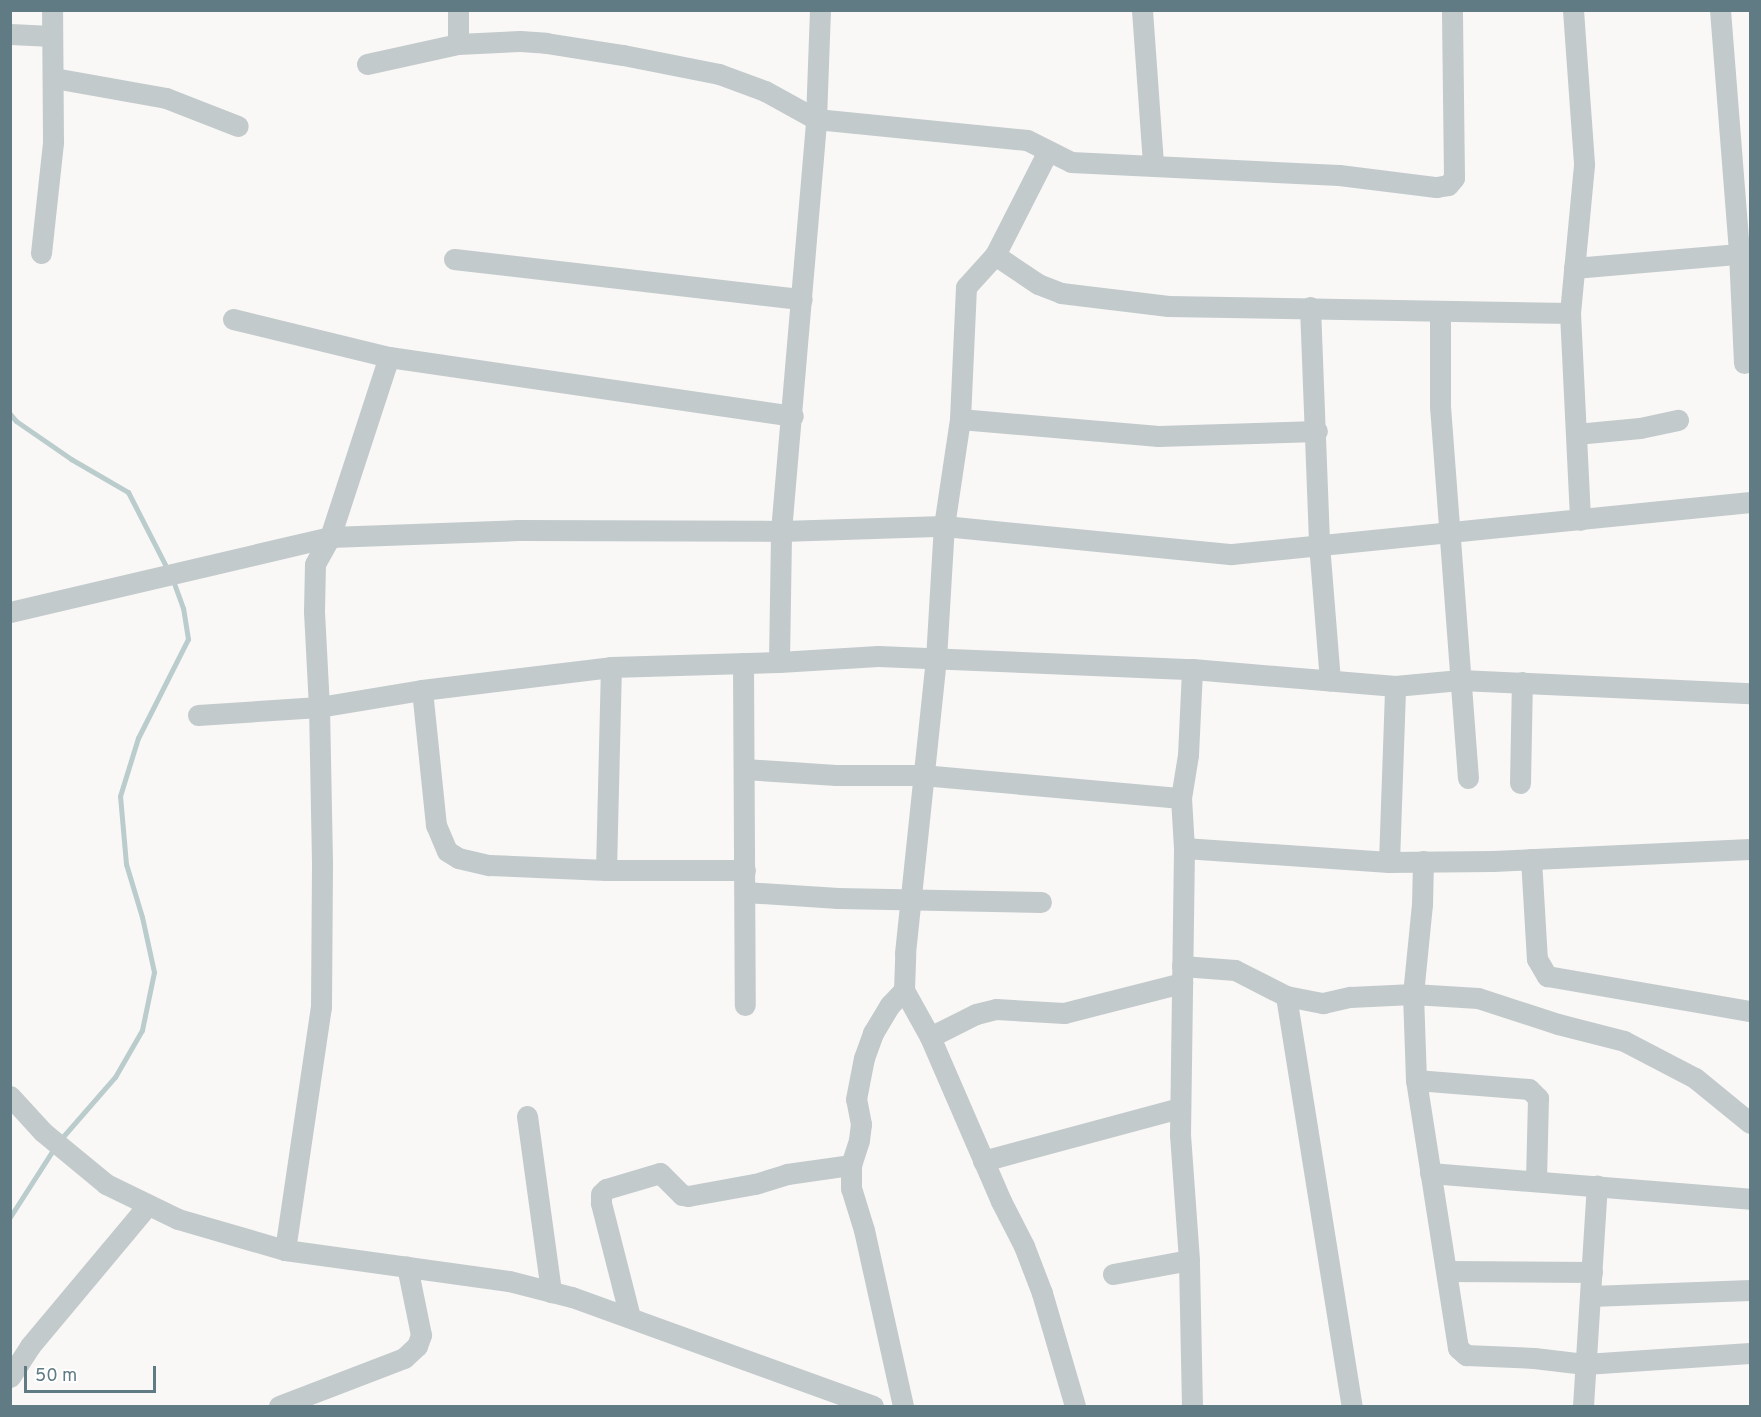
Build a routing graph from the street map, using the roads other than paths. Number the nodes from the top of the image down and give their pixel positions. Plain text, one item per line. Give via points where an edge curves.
1 (52, 10) edge
2 (458, 10) edge
3 (820, 10) edge
4 (1142, 10) edge
5 (1452, 10) edge
6 (1573, 10) edge
7 (1720, 10) edge
8 (10, 34) edge
9 (52, 36) junction
10 (458, 44) junction
11 (367, 64) dead end
12 (54, 78) junction
13 (816, 119) junction
14 (238, 126) dead end
15 (1048, 151) junction
16 (1153, 165) junction
17 (41, 253) dead end
18 (1745, 253) edge
19 (995, 255) junction
20 (454, 259) dead end
21 (1574, 268) junction
22 (802, 299) junction
23 (1310, 308) junction
24 (1440, 310) junction
25 (1570, 313) junction
26 (233, 319) dead end
27 (389, 357) junction
28 (1744, 363) dead end
29 (792, 416) junction
30 (960, 418) junction
31 (1678, 420) dead end
32 (1317, 431) junction
33 (1576, 434) junction
34 (1750, 502) edge
35 (1580, 520) junction
36 (944, 526) junction
37 (781, 531) junction
38 (1448, 533) junction
39 (330, 537) junction
40 (1319, 544) junction
41 (10, 612) edge
42 (936, 659) junction
43 (779, 662) junction
44 (743, 663) junction
45 (611, 667) junction
46 (1192, 669) junction
47 (1460, 680) junction
48 (1330, 681) junction
49 (1522, 682) junction
50 (1395, 686) junction
51 (422, 690) junction
52 (1750, 693) edge
53 (319, 707) junction
54 (198, 716) dead end
55 (744, 769) junction
56 (922, 775) junction
57 (1468, 778) dead end
58 (1520, 783) dead end
59 (1181, 798) junction
60 (1184, 848) junction
61 (1750, 849) edge
62 (1531, 859) junction
63 (1423, 861) junction
64 (1389, 862) junction
65 (606, 870) junction
66 (744, 870) junction
67 (745, 892) junction
68 (912, 898) junction
69 (1041, 902) dead end
70 (1182, 975) junction
71 (904, 990) junction
72 (1413, 994) junction
73 (1286, 996) junction
74 (745, 1005) dead end
75 (1750, 1011) edge
76 (930, 1037) junction
77 (1416, 1080) junction
78 (10, 1096) edge
79 (1180, 1108) junction
80 (527, 1116) dead end
81 (1750, 1123) edge
82 (983, 1161) junction
83 (851, 1165) junction
84 (1430, 1173) junction
85 (1536, 1180) junction
86 (1597, 1185) junction
87 (1750, 1199) edge
88 (147, 1206) junction
89 (285, 1250) junction
90 (1189, 1260) junction
91 (407, 1266) junction
92 (1448, 1271) junction
93 (1592, 1272) junction
94 (1113, 1274) dead end
95 (1750, 1290) edge
96 (551, 1292) junction
97 (1591, 1296) junction
98 (630, 1317) junction
99 (1750, 1353) edge
100 (1585, 1364) junction
101 (10, 1377) edge
102 (279, 1407) edge
103 (873, 1407) edge
104 (903, 1407) edge
105 (1075, 1407) edge
106 (1192, 1407) edge
107 (1352, 1407) edge
108 (1583, 1407) edge

1 - 9 street
2 - 10 street
3 - 13 street
4 - 16 street
5 - 16 street via 1454,178 1448,185
6 - 21 street via 1584,165
7 - 18 street
8 - 9 street
9 - 12 street
10 - 11 street
10 - 13 street via 546,43 697,69 754,86
12 - 14 street via 166,98
12 - 17 street via 53,142
13 - 15 street via 1027,140
13 - 22 street
15 - 16 street via 1071,162
15 - 19 street
18 - 21 street
18 - 28 street
19 - 23 street via 1038,284 1061,293 1168,306
19 - 30 street via 966,287
20 - 22 street
21 - 25 street
22 - 29 street
23 - 24 street
23 - 32 street
24 - 25 street
24 - 38 street via 1440,406
25 - 33 street
26 - 27 street
27 - 29 street
27 - 39 street
29 - 37 street
30 - 32 street via 1158,436
30 - 36 street
31 - 33 street
32 - 40 street
33 - 35 street
34 - 35 street
35 - 38 street
36 - 37 street
36 - 40 street via 1232,554
36 - 42 street
37 - 39 street via 518,530
37 - 43 street
38 - 40 street
38 - 47 street
39 - 41 street
39 - 53 street via 315,564
40 - 48 street
42 - 43 street via 878,656
42 - 46 street
42 - 56 street
43 - 44 street
44 - 45 street
44 - 55 street
45 - 51 street
45 - 65 street
46 - 48 street
46 - 59 street via 1188,755
47 - 49 street
47 - 50 street
47 - 57 street
48 - 50 street
49 - 52 street
49 - 58 street
50 - 64 street
51 - 53 street
51 - 65 street via 436,825 447,850 458,858 489,865
53 - 54 street
53 - 89 street via 321,1007
55 - 56 street via 836,776
55 - 66 street
56 - 59 street
56 - 68 street
59 - 60 street
60 - 64 street
60 - 70 street
61 - 62 street
62 - 63 street
62 - 75 street via 1537,959 1547,976
63 - 64 street
63 - 72 street
65 - 66 street
66 - 67 street
67 - 68 street
67 - 74 street
68 - 69 street
68 - 71 street
70 - 73 street via 1235,970
70 - 76 street via 1064,1012 996,1009 976,1014
70 - 79 street
71 - 76 street
71 - 83 street via 873,1033 864,1058 856,1099 860,1140
72 - 73 street via 1350,997 1323,1003
72 - 77 street
72 - 81 street via 1478,998 1624,1041 1695,1078
73 - 107 street
76 - 82 street
77 - 84 street
77 - 85 street via 1529,1089 1538,1098
78 - 88 street via 73,1159 106,1184
79 - 82 street
79 - 90 street
80 - 96 street
82 - 105 street via 1042,1293
83 - 98 street via 688,1196 682,1195 660,1173 606,1189 601,1194 601,1203
83 - 104 street via 851,1188
84 - 85 street
84 - 92 street
85 - 86 street
86 - 87 street
86 - 93 street
88 - 89 street via 206,1228
88 - 101 street via 30,1346
89 - 91 street
90 - 94 street
90 - 106 street
91 - 96 street via 509,1281
91 - 102 street via 421,1335 417,1346 404,1358
92 - 93 street
92 - 100 street via 1458,1348 1466,1355
93 - 97 street
95 - 97 street
96 - 98 street
97 - 100 street
98 - 103 street
99 - 100 street
100 - 108 street

